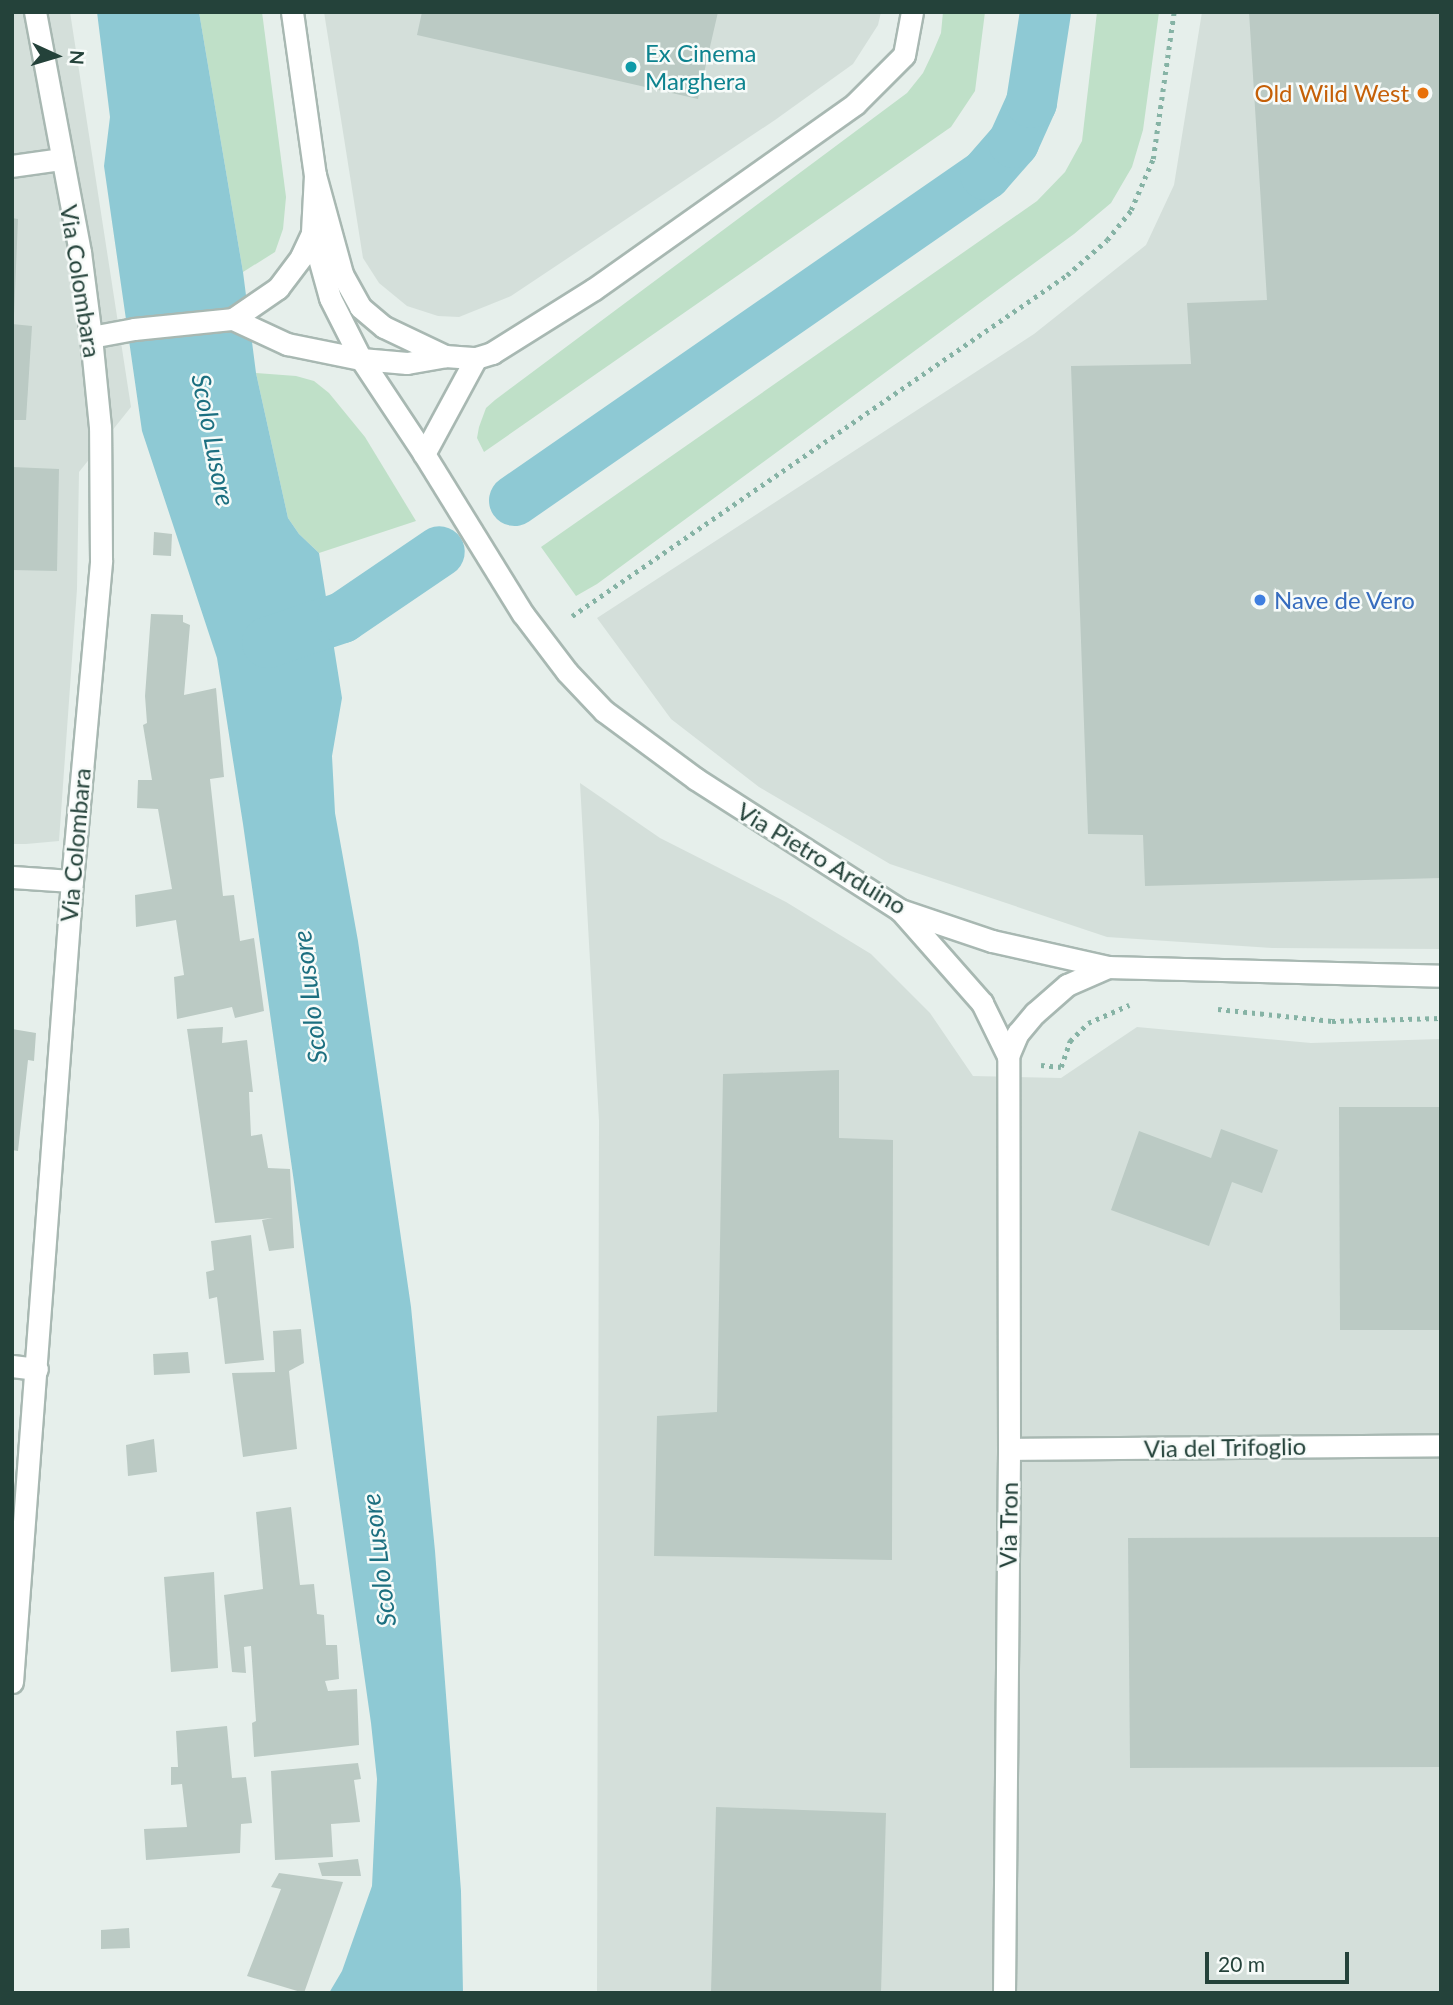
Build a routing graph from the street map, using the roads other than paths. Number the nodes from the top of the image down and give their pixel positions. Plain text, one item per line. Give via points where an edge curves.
1 (35, 12) edge
2 (292, 12) edge
3 (912, 12) edge
4 (61, 159) junction
5 (12, 166) edge
6 (315, 175) junction
7 (312, 233) junction
8 (233, 319) junction
9 (92, 337) junction
10 (445, 356) junction
11 (475, 358) junction
12 (360, 359) junction
13 (428, 462) junction
14 (12, 877) edge
15 (72, 881) junction
16 (900, 909) junction
17 (1108, 967) junction
18 (1441, 976) edge
19 (1008, 1059) junction
20 (12, 1366) edge
21 (37, 1369) junction
22 (1441, 1445) edge
23 (1009, 1449) junction
24 (12, 1682) edge
25 (1004, 1993) edge

1 - 4 street, Via Colombara
2 - 6 street
3 - 11 street via 904,55 855,104 594,289 492,354
4 - 5 street
4 - 9 street, Via Colombara
6 - 7 street
6 - 10 street via 342,274 360,307 384,327
7 - 8 street via 278,288
7 - 12 street, Via Pietro Arduino via 330,298
8 - 9 street
8 - 12 street via 286,344
9 - 15 street, Via Colombara via 100,427 101,560
10 - 11 street
10 - 12 street via 407,363
11 - 13 street
12 - 13 street, Via Pietro Arduino
13 - 16 street, Via Pietro Arduino via 523,614 604,711 749,815
14 - 15 street
15 - 21 street, Via Colombara
16 - 17 street, Via Pietro Arduino via 992,941
16 - 19 street, Via Tron via 982,1003
17 - 18 street, Via Pietro Arduino
17 - 19 street, Via Tron via 1067,985 1035,1013 1018,1033
19 - 23 street, Via Tron
20 - 21 street
21 - 24 street, Via Colombara
22 - 23 street, Via del Trifoglio
23 - 25 street, Via Tron

